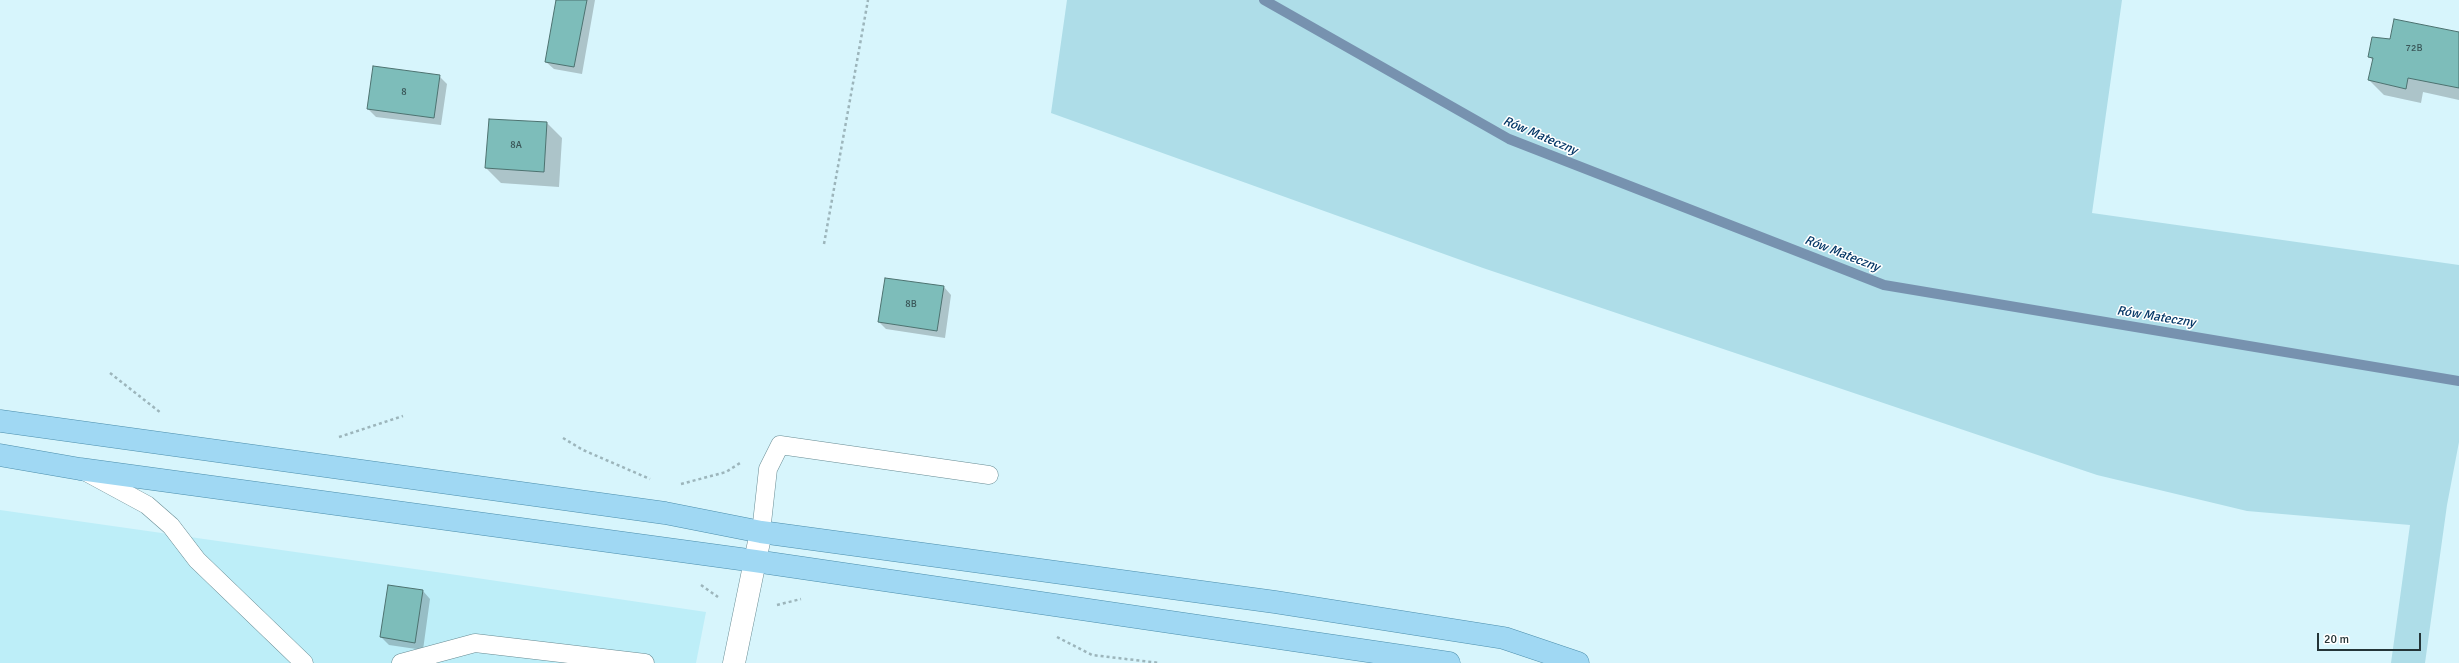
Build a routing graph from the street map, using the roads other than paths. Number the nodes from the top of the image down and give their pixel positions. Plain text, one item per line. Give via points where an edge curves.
1 (0, 421) edge
2 (0, 455) edge
3 (80, 469) junction
4 (989, 475) dead end
5 (761, 532) junction
6 (755, 561) junction
7 (304, 663) edge
8 (401, 663) edge
9 (645, 663) edge
10 (734, 663) edge
11 (1449, 663) edge
12 (1578, 663) edge

1 - 5 main road via 665,513
2 - 3 main road
3 - 6 main road
3 - 7 lane via 147,505 171,526 197,560
4 - 5 lane via 780,445 768,468
5 - 6 street
5 - 12 main road via 1274,602 1504,638
6 - 10 street
6 - 11 main road
8 - 9 lane via 475,643

